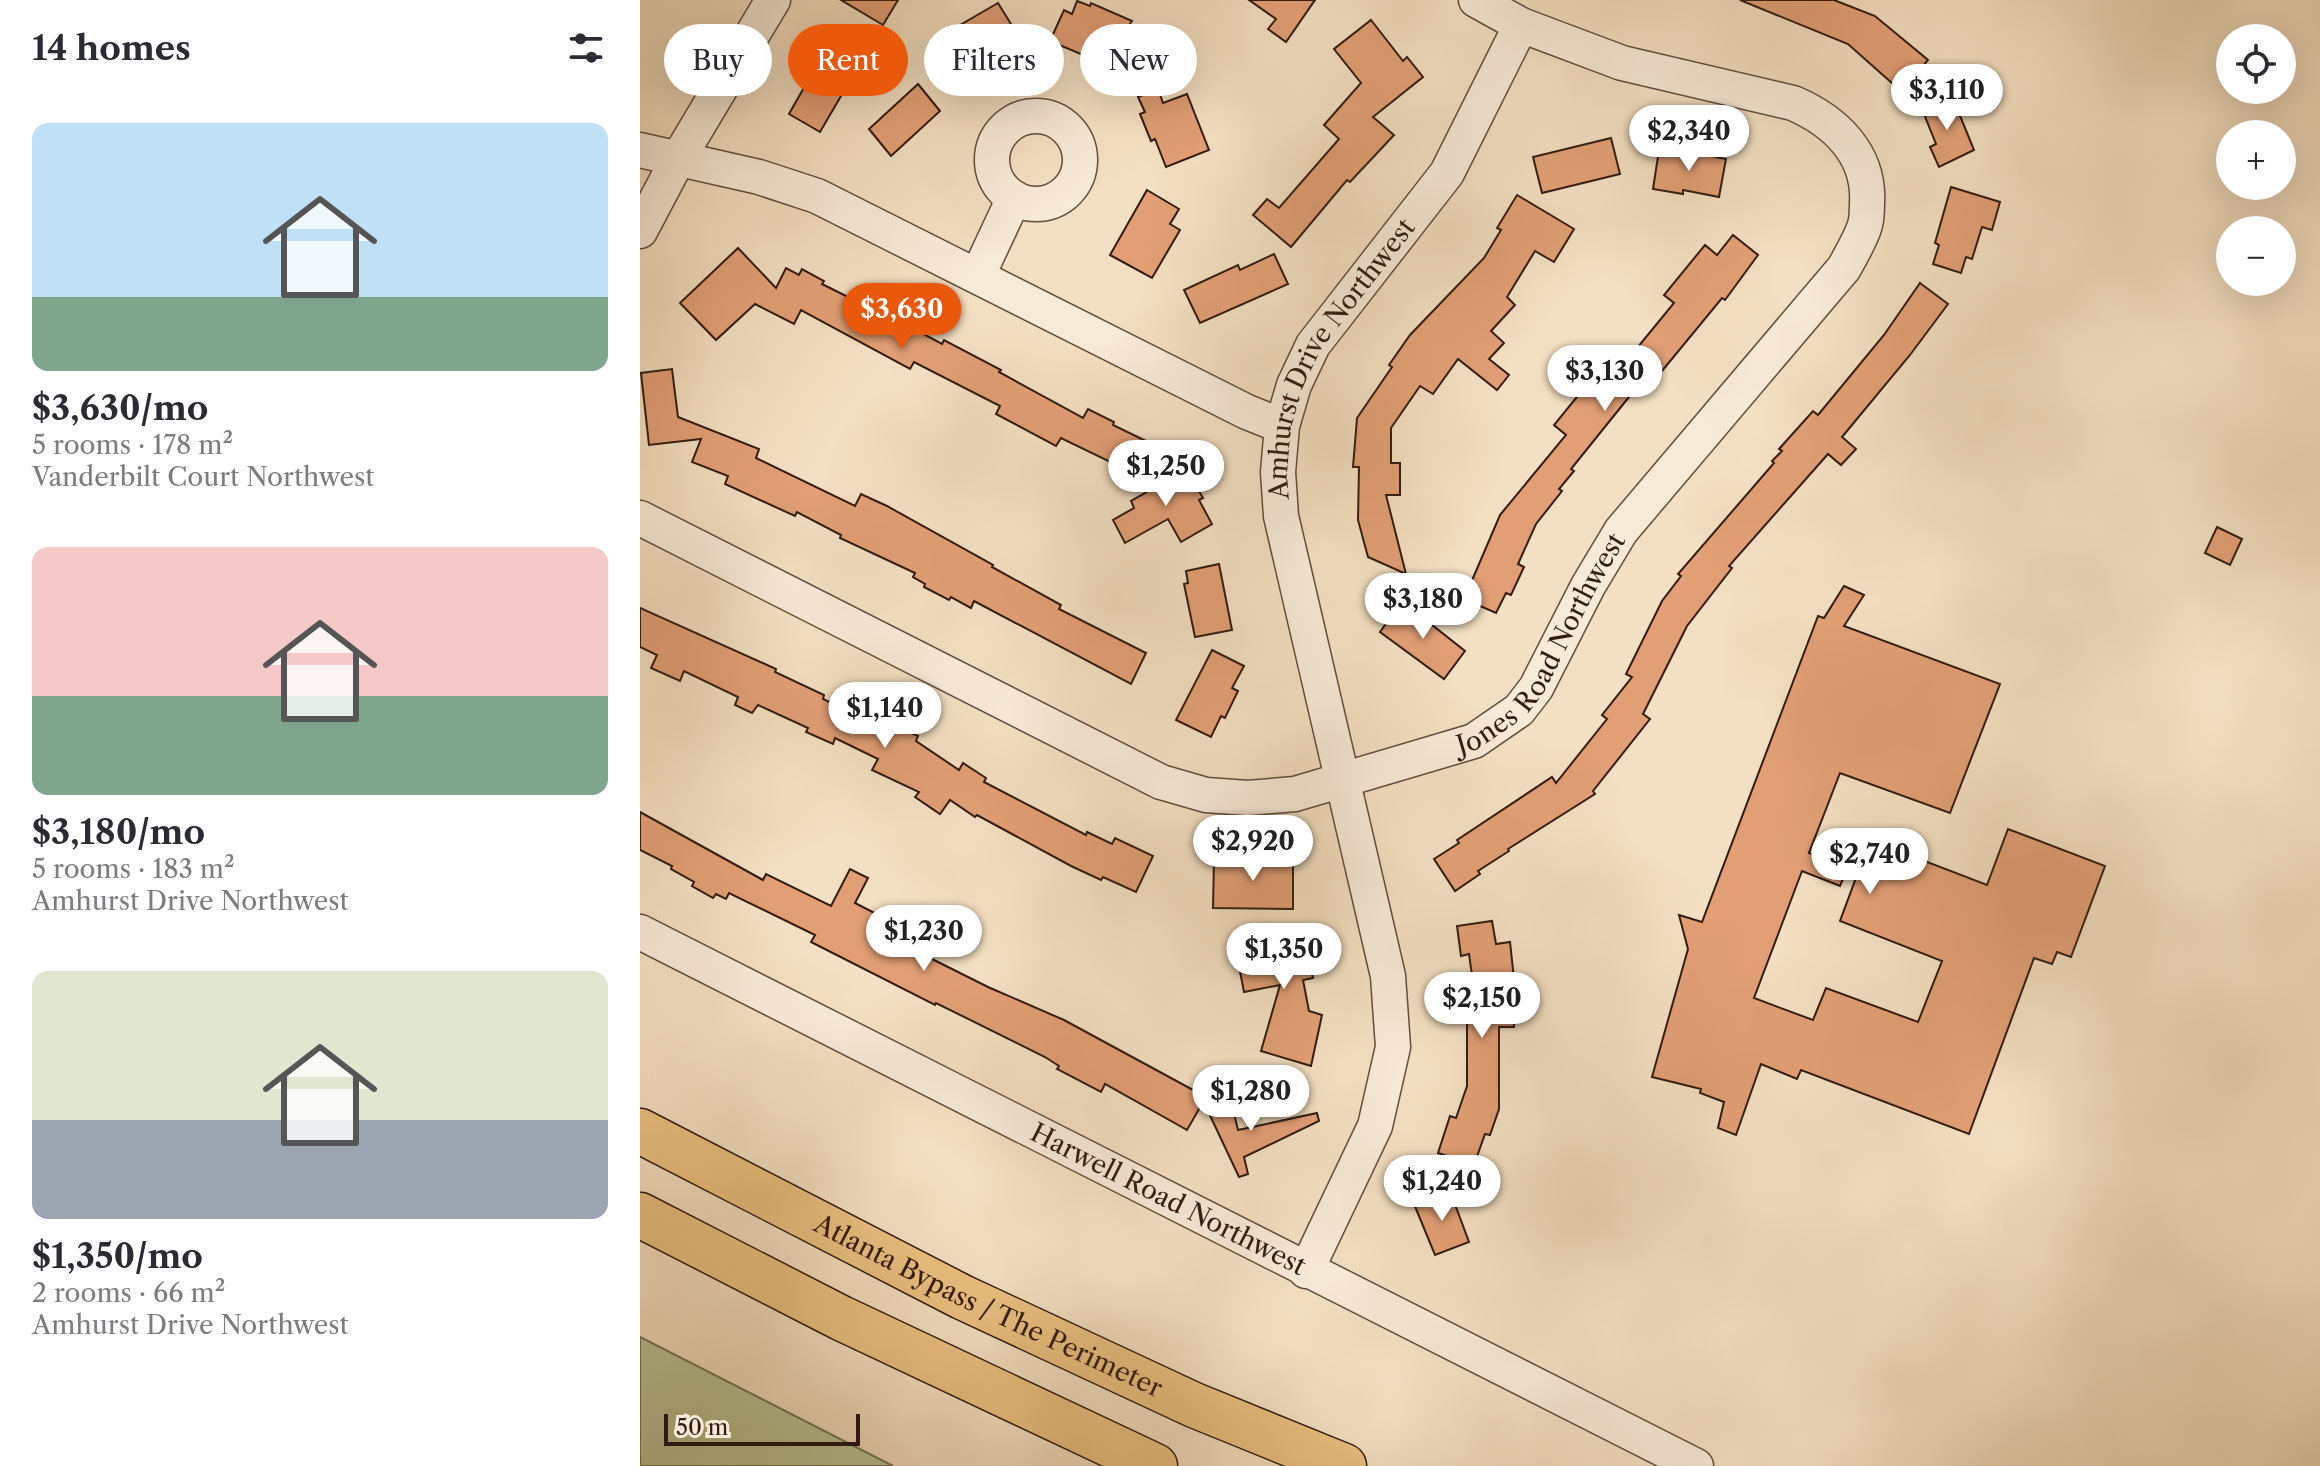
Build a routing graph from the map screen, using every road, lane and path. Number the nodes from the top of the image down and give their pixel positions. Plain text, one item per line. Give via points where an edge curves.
1 (773, 0) edge
2 (1476, 0) edge
3 (1521, 25) junction
4 (640, 150) edge
5 (678, 159) junction
6 (1014, 198) dead end
7 (640, 231) edge
8 (978, 275) junction
9 (1282, 426) junction
10 (640, 518) edge
11 (1343, 781) junction
12 (640, 932) edge
13 (640, 1131) edge
14 (640, 1215) edge
15 (1306, 1271) junction
16 (1155, 1466) edge
17 (1344, 1466) edge
18 (1696, 1466) edge

1 - 5 street
2 - 3 street, Jones Road Northwest
3 - 9 street, Amhurst Drive Northwest via 1447,173 1313,345
3 - 11 street, Jones Road Northwest via 1622,63 1793,103 1817,114 1842,133 1859,158 1868,189 1866,225 1844,268 1621,531 1519,710 1474,741
4 - 5 street
5 - 7 street
5 - 8 street via 817,196
6 - 8 street
8 - 9 street
9 - 11 street, Amhurst Drive Northwest via 1281,516
10 - 11 street, Jones Road Northwest via 1161,782 1206,795 1248,798 1295,794
11 - 15 street, Amhurst Drive Northwest via 1388,976 1393,1047 1375,1126
12 - 15 street, Harwell Road Northwest
13 - 17 highway, Atlanta Bypass / The Perimeter via 962,1297 1194,1405
14 - 16 highway via 841,1318
15 - 18 street, Harwell Road Northwest

